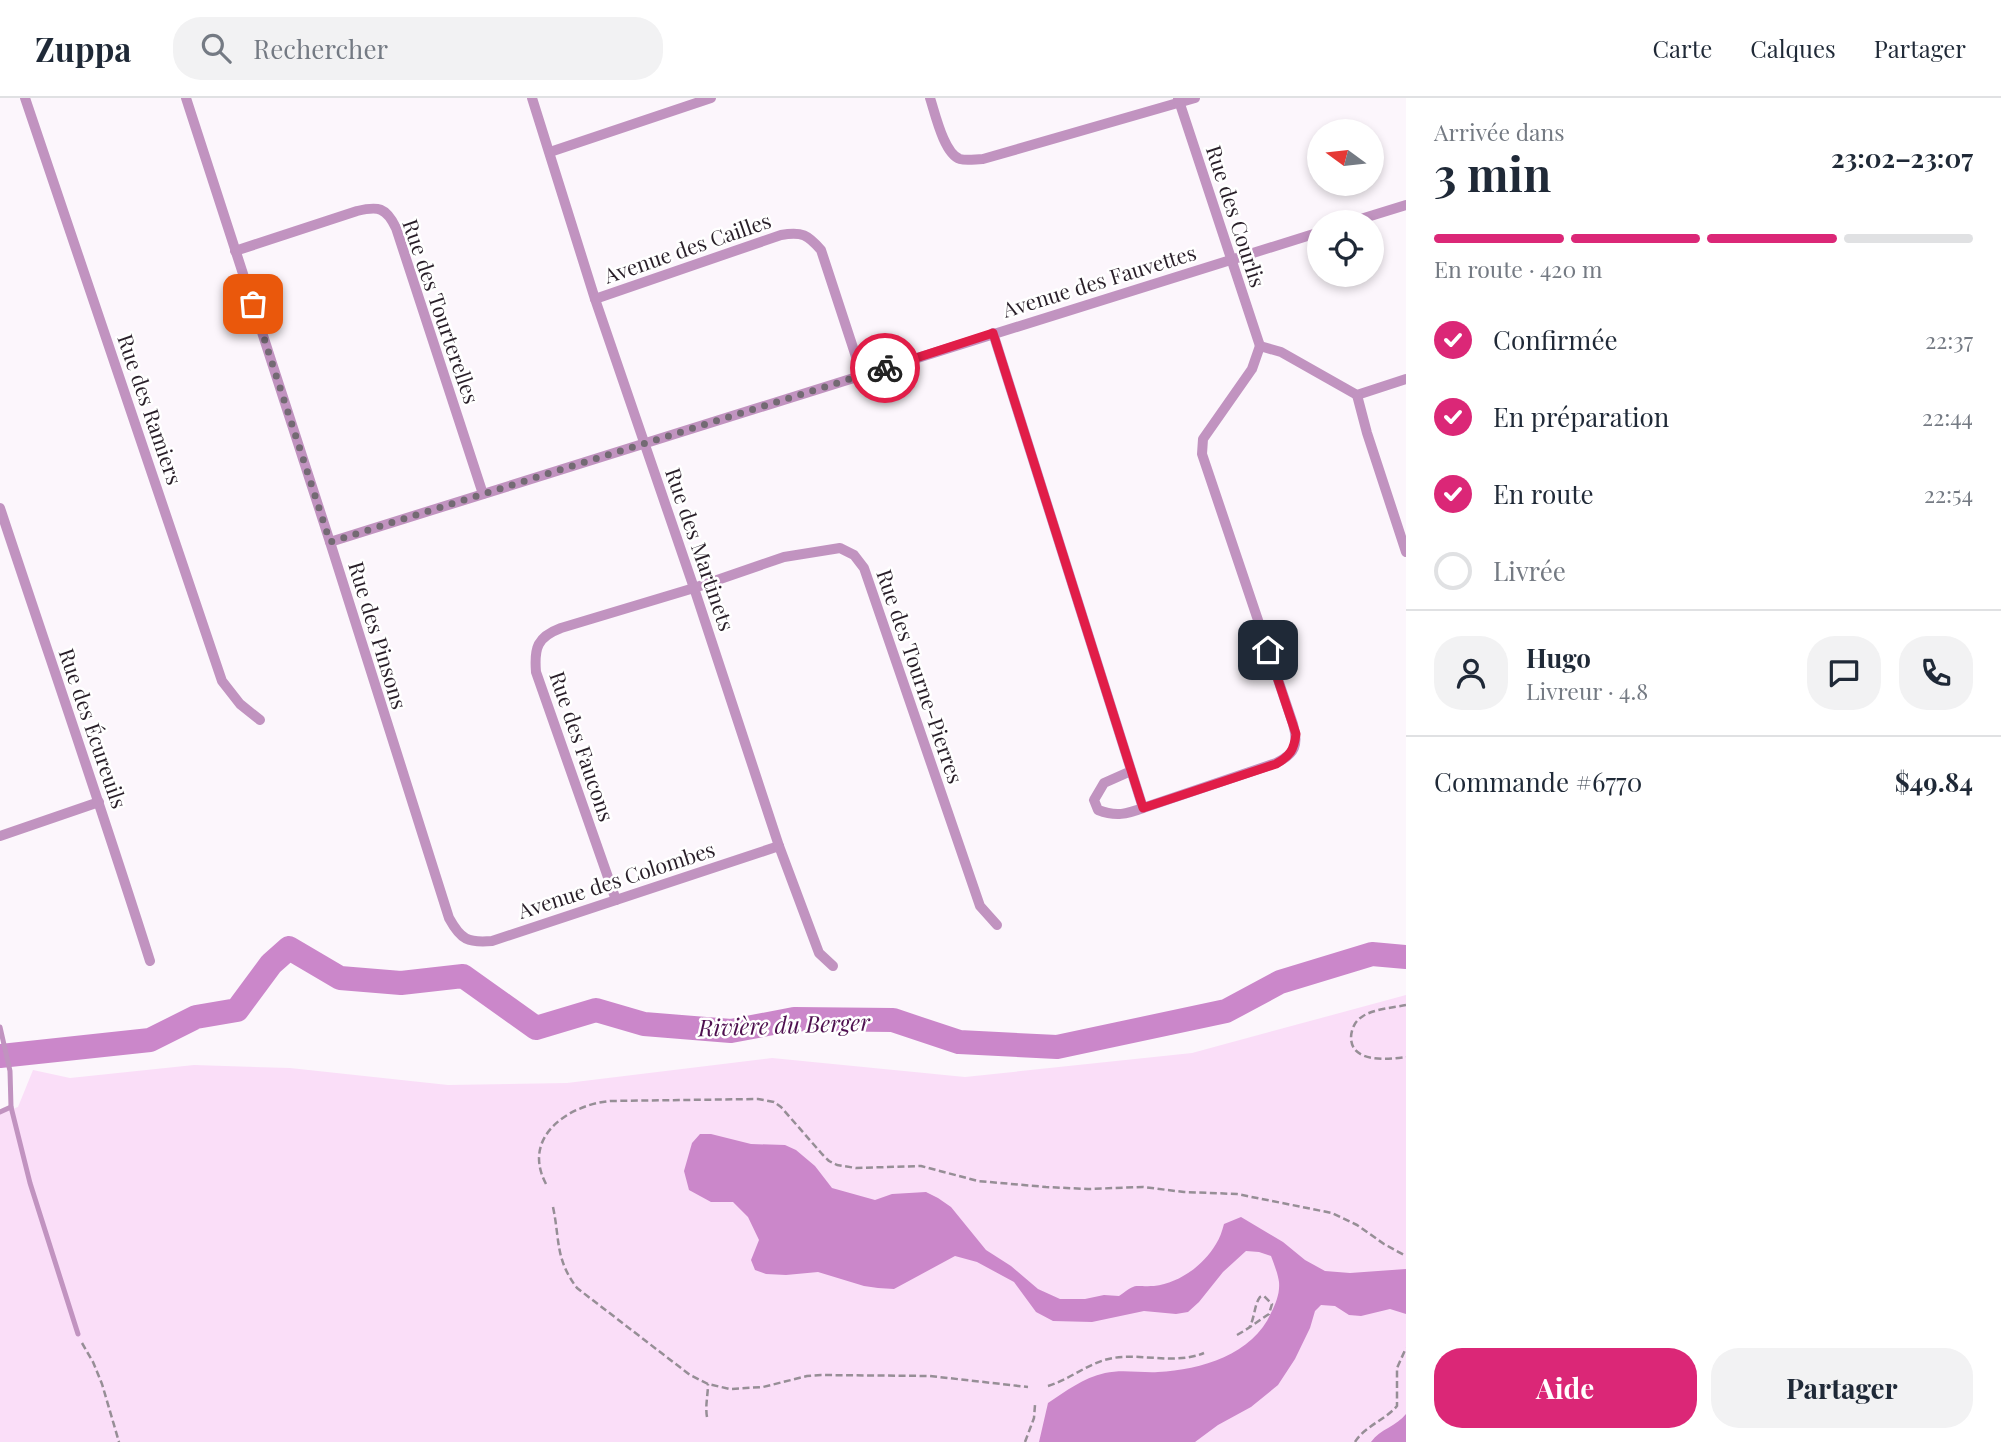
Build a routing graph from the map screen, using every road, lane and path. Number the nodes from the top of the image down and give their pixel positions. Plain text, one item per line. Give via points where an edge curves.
1 (25, 98) edge
2 (186, 98) edge
3 (531, 98) edge
4 (711, 98) edge
5 (930, 98) edge
6 (1195, 98) edge
7 (1179, 100) edge
8 (550, 152) junction
9 (1406, 205) edge
10 (1384, 212) edge
11 (1307, 236) edge
12 (236, 251) junction
13 (1230, 260) junction
14 (595, 299) junction
15 (993, 333) junction
16 (1260, 346) junction
17 (862, 375) junction
18 (1406, 379) edge
19 (1357, 395) junction
20 (645, 443) junction
21 (484, 494) junction
22 (0, 508) edge
23 (330, 542) junction
24 (1406, 552) edge
25 (694, 588) junction
26 (260, 720) dead end
27 (1131, 771) junction
28 (99, 803) junction
29 (1143, 808) junction
30 (0, 836) edge
31 (779, 846) junction
32 (616, 900) junction
33 (997, 925) dead end
34 (465, 939) joint
35 (150, 961) dead end
36 (833, 966) dead end
37 (1406, 1005) edge
38 (0, 1027) edge
39 (1406, 1057) edge
40 (11, 1107) junction
41 (0, 1112) edge
42 (546, 1184) dead end
43 (553, 1207) dead end
44 (1406, 1256) edge
45 (1249, 1328) junction
46 (78, 1334) joint
47 (1237, 1335) dead end
48 (1406, 1348) edge
49 (1204, 1353) dead end
50 (708, 1384) junction
51 (1048, 1385) dead end
52 (1028, 1387) dead end
53 (1035, 1405) dead end
54 (707, 1417) dead end
55 (119, 1442) edge
56 (1025, 1442) edge
57 (1355, 1442) edge

1 - 26 street, Rue des Ramiers via 222,681
2 - 12 street, Rue des Pinsons
3 - 8 street, Rue des Martinets
4 - 8 street
5 - 7 street via 950,152 971,160
6 - 7 street
7 - 13 street, Rue des Courlis
8 - 14 street, Rue des Martinets
9 - 10 street
11 - 13 street, Avenue des Fauvettes
12 - 21 street, Rue des Tourterelles via 364,209 383,210 396,228
12 - 23 street, Rue des Pinsons
13 - 15 street, Avenue des Fauvettes
13 - 16 street, Rue des Courlis
14 - 17 street, Avenue des Cailles via 781,234 801,233 821,250
14 - 20 street, Rue des Martinets
15 - 17 street, Avenue des Fauvettes
15 - 27 street
16 - 19 street via 1281,352
16 - 29 street via 1252,369 1203,439 1202,454 1293,724 1295,746 1289,757 1276,764
17 - 20 street, Avenue des Fauvettes
18 - 19 street
19 - 24 street
20 - 21 street, Avenue des Fauvettes
20 - 25 street, Rue des Martinets
21 - 23 street, Avenue des Fauvettes
22 - 28 street, Rue des Écureuils
23 - 34 street, Rue des Pinsons via 449,918
25 - 31 street, Rue des Martinets
25 - 32 street, Rue des Faucons via 550,632 539,642 534,656
25 - 33 street, Rue des Tourne-Pierres via 784,557 840,548 853,555 864,568 980,906
27 - 29 street
27 - 29 street via 1104,783 1094,800 1098,810 1110,814
28 - 30 street
28 - 35 street, Rue des Écureuils
31 - 32 street, Avenue des Colombes
31 - 36 street, Rue des Martinets via 819,953
32 - 34 street, Avenue des Colombes via 492,941
37 - 39 path via 1366,1014 1353,1028 1351,1039 1364,1056
38 - 40 lane via 10,1071
40 - 41 lane
40 - 46 lane
42 - 44 path via 538,1164 543,1140 561,1119 583,1106 610,1101 758,1099 781,1107 837,1165 921,1166 978,1181 1046,1187 1143,1187 1237,1194 1332,1213
43 - 50 path via 560,1254 566,1274 577,1288
45 - 45 path via 1269,1314 1272,1304 1264,1296 1257,1300
45 - 47 path
46 - 55 path via 102,1384
48 - 57 path via 1397,1368 1397,1406
49 - 51 path via 1112,1358
50 - 52 path via 747,1389 807,1376 911,1375
50 - 54 path
53 - 56 path

